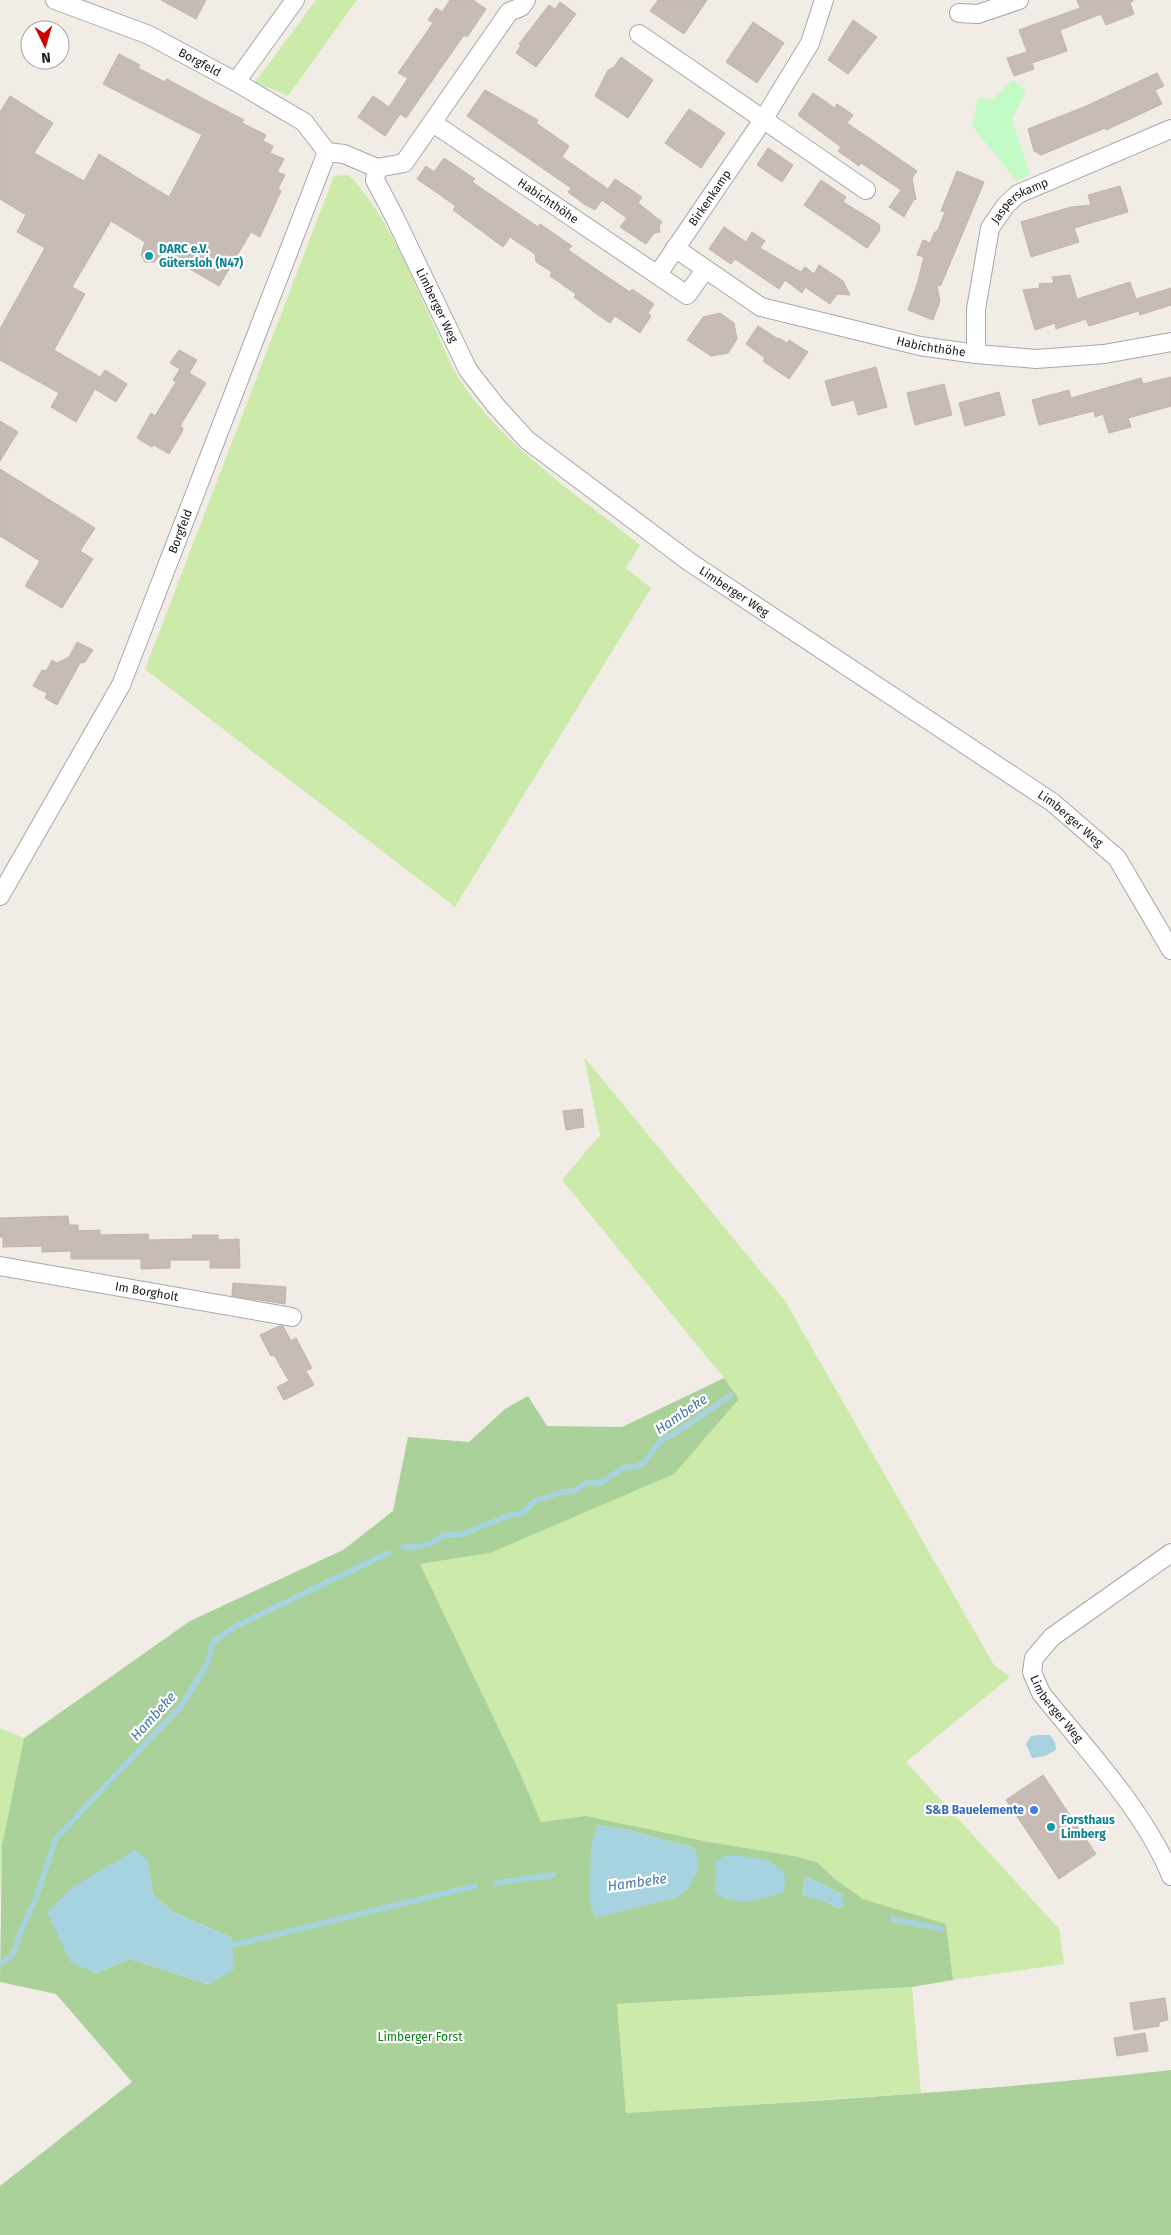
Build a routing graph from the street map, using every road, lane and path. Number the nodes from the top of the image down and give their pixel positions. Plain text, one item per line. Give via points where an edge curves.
1 (55, 0) edge
2 (295, 0) edge
3 (526, 0) edge
4 (824, 0) edge
5 (1019, 0) edge
6 (508, 6) edge
7 (959, 13) dead end
8 (638, 34) dead end
9 (236, 82) junction
10 (762, 120) junction
11 (433, 123) junction
12 (1171, 130) edge
13 (327, 152) junction
14 (377, 168) junction
15 (866, 190) dead end
16 (675, 248) junction
17 (705, 270) junction
18 (658, 274) junction
19 (1171, 342) edge
20 (976, 354) junction
21 (0, 896) edge
22 (1171, 950) edge
23 (0, 1266) edge
24 (292, 1317) dead end
25 (1171, 1553) edge
26 (1171, 1876) edge

1 - 9 street, Borgfeld via 149,35
2 - 9 street
3 - 6 street via 521,7
4 - 10 street, Birkenkamp via 810,43
5 - 7 street via 978,14
6 - 11 street
8 - 10 street
9 - 13 street, Borgfeld via 304,122
10 - 15 street
10 - 16 street, Birkenkamp
11 - 14 street via 404,163
11 - 18 street, Habichthöhe
12 - 20 street, Jasperskamp via 1018,194 1006,204 990,228 976,309
13 - 14 street via 344,154
13 - 21 street, Borgfeld via 121,684
14 - 22 street, Limberger Weg via 374,180 468,370 527,440 691,563 1052,802 1117,858
16 - 17 street, Habichthöhe
16 - 18 street, Birkenkamp
17 - 18 street, Habichthöhe via 687,295
17 - 20 street, Habichthöhe via 761,308 910,344
19 - 20 street, Habichthöhe via 1104,354 1036,359
23 - 24 street, Im Borgholt
25 - 26 street, Limberger Weg via 1052,1637 1034,1658 1032,1672 1041,1692 1124,1797 1163,1856

